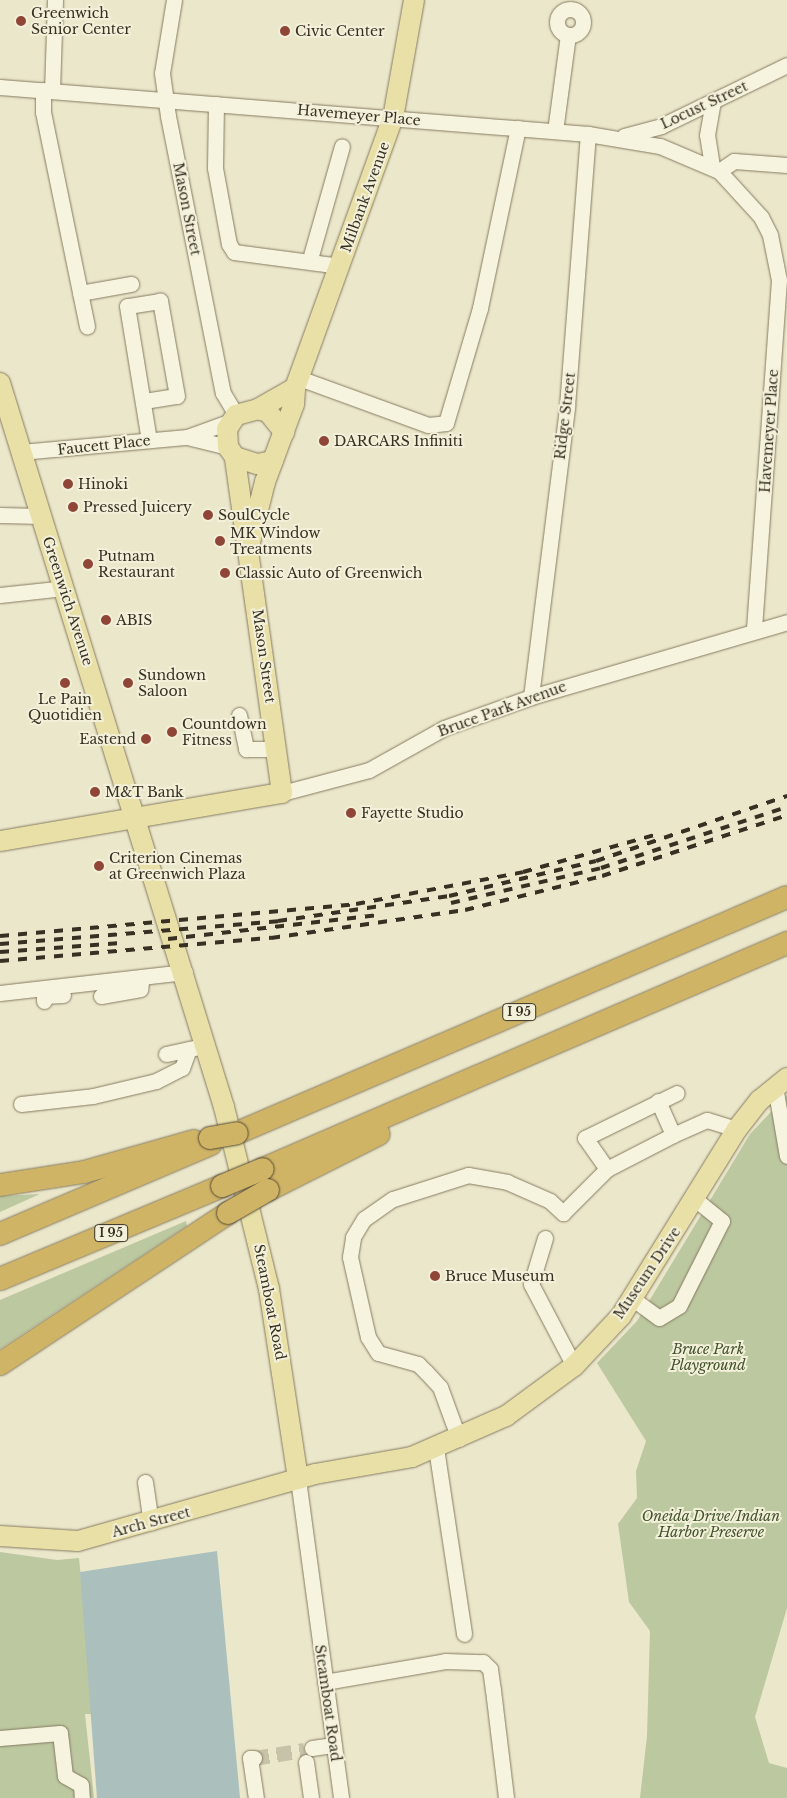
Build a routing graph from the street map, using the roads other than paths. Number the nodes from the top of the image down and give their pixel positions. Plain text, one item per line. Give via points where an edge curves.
1 (55, 0) edge
2 (174, 0) edge
3 (414, 0) edge
4 (573, 5) edge
5 (787, 65) edge
6 (0, 86) edge
7 (48, 91) junction
8 (166, 100) junction
9 (713, 102) junction
10 (216, 104) junction
11 (393, 118) junction
12 (518, 128) junction
13 (555, 131) junction
14 (588, 134) junction
15 (618, 138) junction
16 (342, 146) dead end
17 (787, 165) edge
18 (716, 169) junction
19 (310, 259) junction
20 (340, 266) junction
21 (131, 284) dead end
22 (80, 293) junction
23 (87, 327) dead end
24 (0, 383) edge
25 (297, 383) junction
26 (144, 401) junction
27 (258, 409) junction
28 (234, 418) junction
29 (284, 432) junction
30 (187, 437) junction
31 (149, 440) junction
32 (21, 452) junction
33 (232, 452) junction
34 (273, 460) junction
35 (0, 516) edge
36 (41, 516) junction
37 (249, 549) junction
38 (64, 588) junction
39 (0, 595) edge
40 (787, 622) edge
41 (754, 629) junction
42 (531, 696) junction
43 (239, 715) dead end
44 (276, 749) junction
45 (282, 793) junction
46 (134, 820) junction
47 (0, 841) edge
48 (787, 897) edge
49 (787, 943) edge
50 (185, 972) junction
51 (142, 976) junction
52 (85, 983) junction
53 (0, 993) edge
54 (101, 996) dead end
55 (44, 1001) dead end
56 (562, 1040) junction
57 (198, 1047) junction
58 (166, 1054) dead end
59 (781, 1082) edge
60 (677, 1093) dead end
61 (658, 1101) junction
62 (21, 1104) dead end
63 (737, 1129) junction
64 (673, 1135) junction
65 (211, 1141) junction
66 (787, 1156) edge
67 (607, 1169) junction
68 (0, 1185) edge
69 (695, 1200) junction
70 (0, 1234) edge
71 (545, 1238) dead end
72 (0, 1279) edge
73 (633, 1299) junction
74 (0, 1364) edge
75 (574, 1366) junction
76 (459, 1440) junction
77 (436, 1448) junction
78 (298, 1479) junction
79 (145, 1482) dead end
80 (151, 1522) junction
81 (0, 1536) edge
82 (464, 1634) dead end
83 (325, 1682) junction
84 (0, 1738) edge
85 (334, 1744) junction
86 (254, 1758) dead end
87 (82, 1798) edge
88 (256, 1798) edge
89 (311, 1798) edge
90 (341, 1798) edge
91 (506, 1798) edge

1 - 7 street
2 - 8 street, Mason Street via 162,73
3 - 11 main road, Milbank Avenue
4 - 13 street via 557,20 561,31 568,35
5 - 9 street, Locust Street
6 - 7 street, Havemeyer Place
7 - 8 street, Havemeyer Place
7 - 22 street via 43,112
8 - 10 street, Havemeyer Place
8 - 28 street, Mason Street via 223,393
9 - 15 street, Locust Street via 661,126
9 - 18 street via 707,135
10 - 11 street, Havemeyer Place
10 - 19 street via 215,168 229,244 234,252
11 - 12 street, Havemeyer Place
11 - 20 main road, Milbank Avenue
12 - 13 street, Havemeyer Place
12 - 25 street via 480,308 446,423 428,425
13 - 14 street, Havemeyer Place
14 - 15 street, Havemeyer Place
14 - 42 street, Ridge Street via 567,406
15 - 18 street, Havemeyer Place via 678,151
16 - 19 street
17 - 18 street via 734,161
18 - 41 street, Havemeyer Place via 761,217 770,234 779,280
19 - 20 street
20 - 25 main road, Milbank Avenue
21 - 22 street
22 - 23 street
24 - 32 main road, Greenwich Avenue
25 - 27 main road
25 - 29 main road, Milbank Avenue
26 - 26 street via 177,396 160,301 127,306
26 - 31 street
27 - 28 main road
27 - 29 main road via 268,412
28 - 30 street, Faucett Place
28 - 33 main road, Mason Street
29 - 34 main road, Mason Street
30 - 31 street, Faucett Place
30 - 33 street, Faucett Place
31 - 32 street, Faucett Place
32 - 36 main road, Greenwich Avenue
33 - 34 main road via 257,464
33 - 37 main road, Mason Street
34 - 37 main road, Mason Street
35 - 36 street
36 - 38 main road, Greenwich Avenue
37 - 44 main road, Mason Street
38 - 39 street
38 - 46 main road, Greenwich Avenue
40 - 41 street, Bruce Park Avenue
41 - 42 street, Bruce Park Avenue
42 - 45 street, Bruce Park Avenue via 444,728 369,770
43 - 44 street via 246,749
44 - 45 main road, Mason Street
45 - 46 main road, Bruce Park Avenue
46 - 47 main road, Bruce Park Avenue
46 - 50 main road, Steamboat Road
48 - 65 highway, I 95, bridge via 244,1130
49 - 56 highway, I 95
50 - 51 street
50 - 57 main road, Steamboat Road
51 - 52 street
51 - 54 street via 140,989
52 - 53 street
52 - 55 street via 78,994 44,996
56 - 72 highway, I 95, bridge
56 - 74 highway, bridge via 228,1213
57 - 58 street
57 - 62 street via 182,1068 156,1081 93,1096
57 - 78 main road, Steamboat Road via 269,1289
59 - 63 main road, Museum Drive
59 - 66 street
60 - 61 street
61 - 64 street
61 - 67 street via 585,1138
63 - 64 street via 707,1120
63 - 69 main road, Museum Drive
64 - 67 street
65 - 68 highway via 84,1172
65 - 70 highway
67 - 76 street via 563,1213 550,1201 507,1182 458,1176 376,1208 353,1237 351,1273 368,1338 378,1353 418,1364 440,1387
69 - 73 main road, Museum Drive
69 - 73 street via 722,1222 679,1306 659,1318
71 - 75 street via 531,1284
73 - 75 main road, Museum Drive
75 - 76 main road, Museum Drive via 531,1400
76 - 77 main road, Museum Drive
77 - 78 main road, Museum Drive
77 - 82 street
78 - 80 main road, Arch Street
78 - 83 street, Steamboat Road
79 - 80 street
80 - 81 main road, Arch Street via 78,1541
83 - 85 street, Steamboat Road
83 - 91 street via 452,1660 483,1662 490,1669
84 - 87 street via 60,1733 65,1776 81,1785
85 - 89 street via 309,1755
85 - 90 street, Steamboat Road
86 - 88 street via 250,1758

